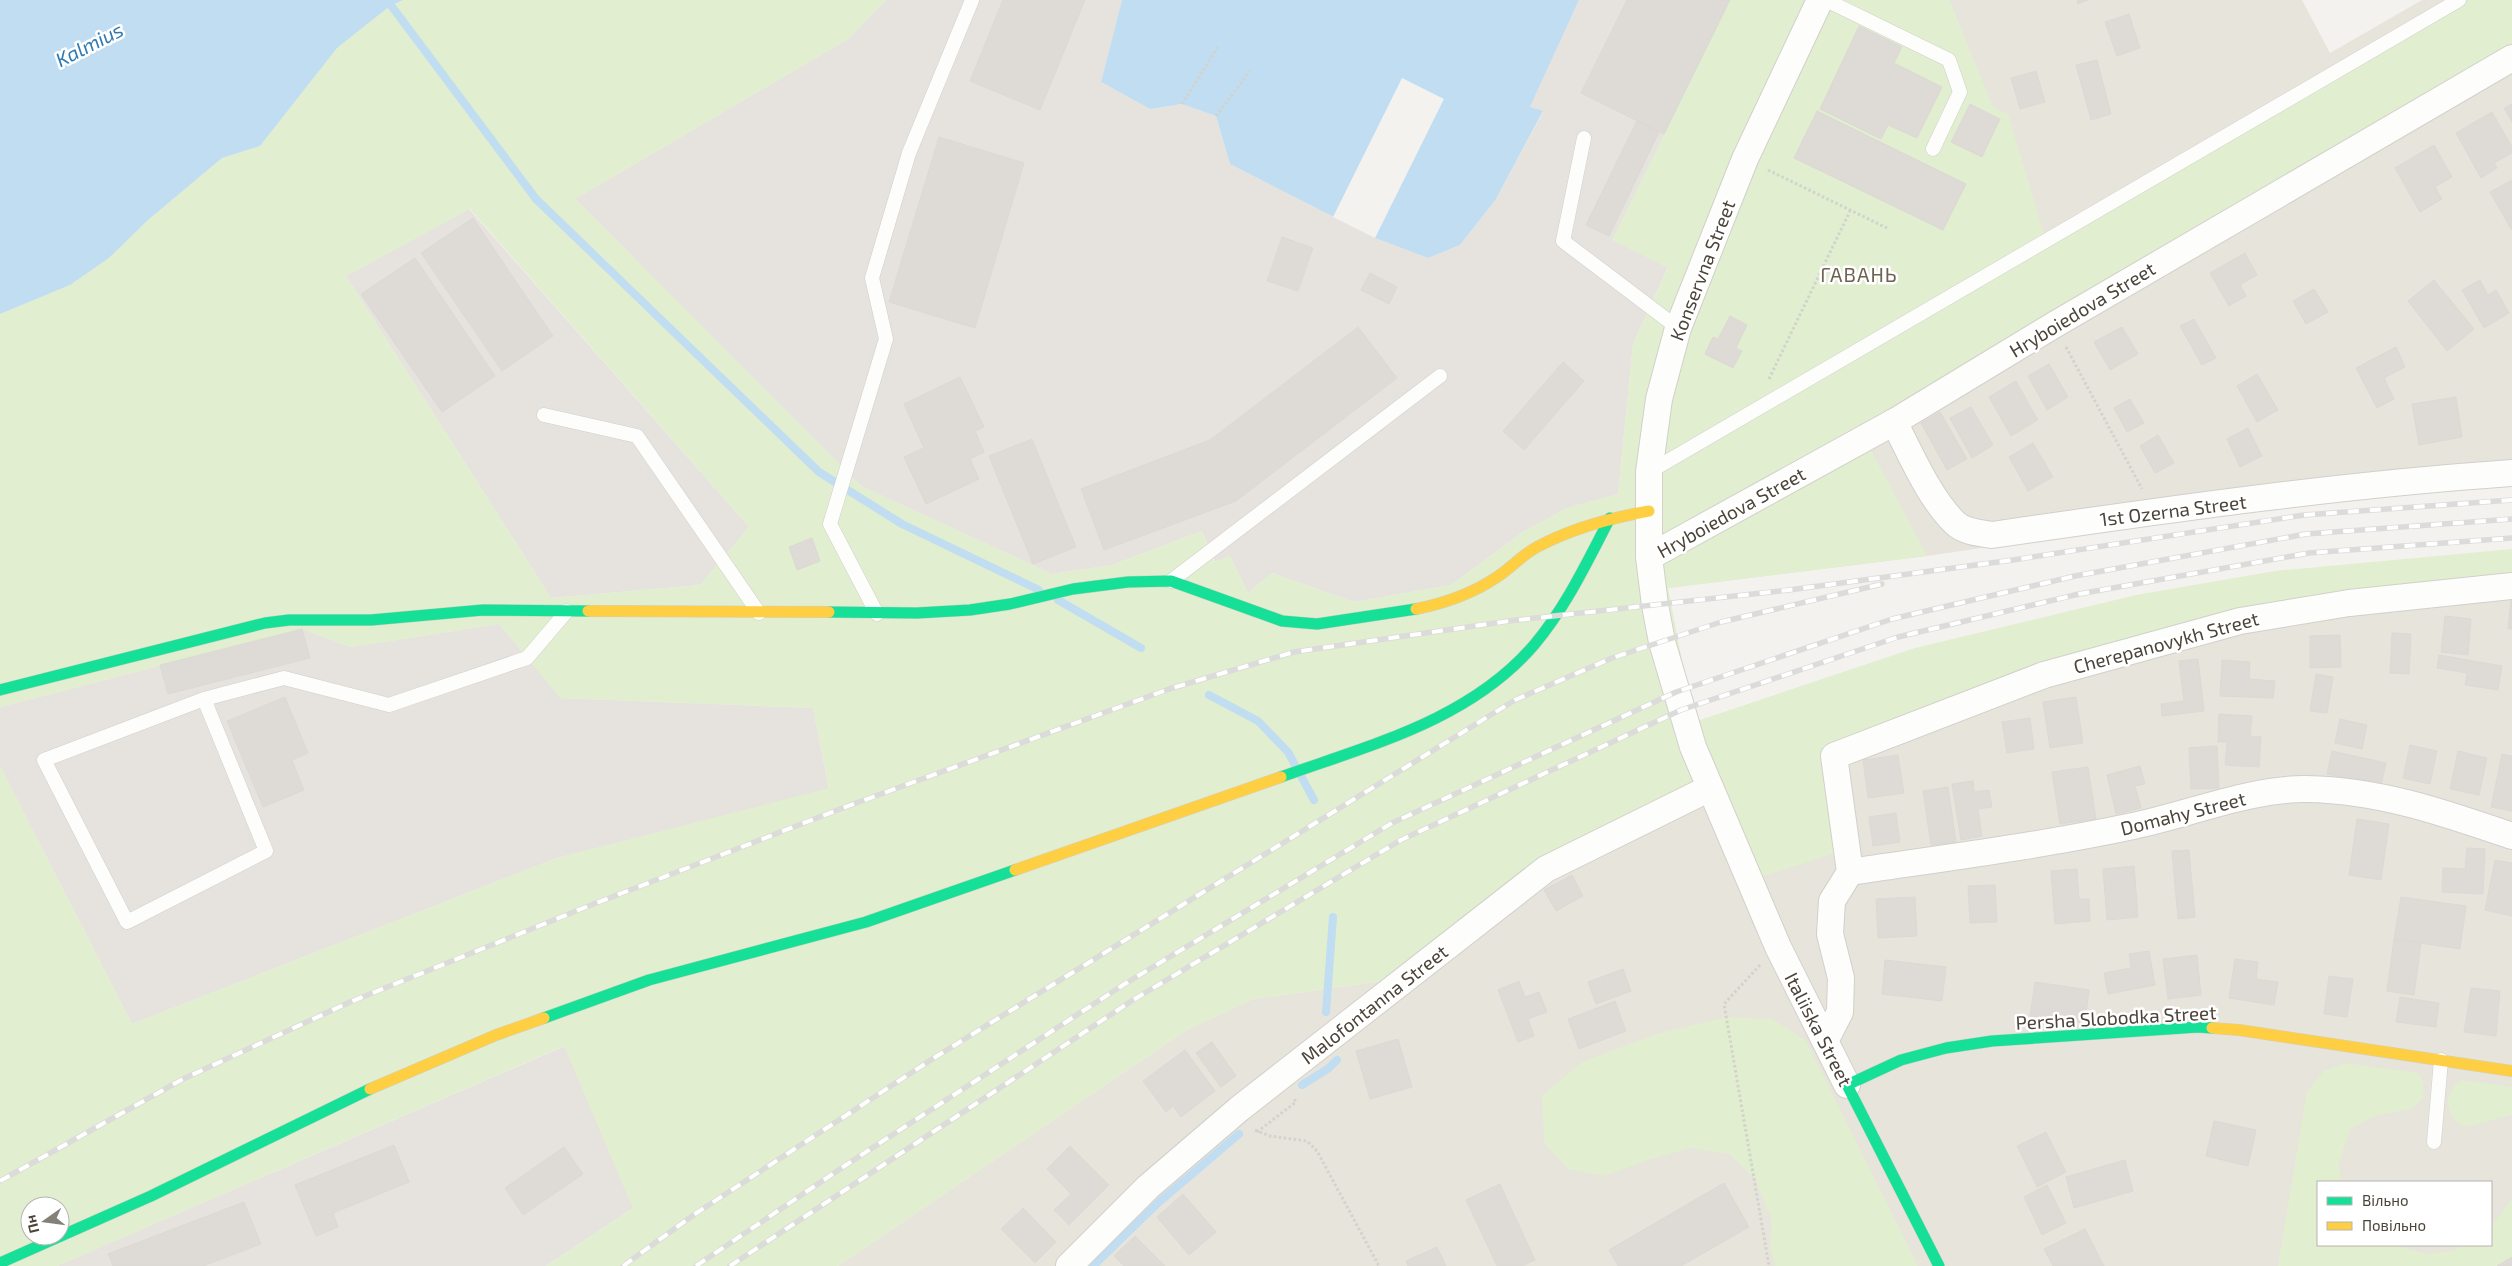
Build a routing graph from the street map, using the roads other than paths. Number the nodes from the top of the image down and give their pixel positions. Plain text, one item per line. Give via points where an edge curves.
1 (972, 0) edge
2 (1820, 0) edge
3 (1826, 0) edge
4 (2459, 0) edge
5 (2512, 58) edge
6 (1584, 138) dead end
7 (1933, 149) dead end
8 (1678, 328) junction
9 (1440, 376) dead end
10 (544, 415) dead end
11 (1894, 422) junction
12 (1649, 472) junction
13 (2512, 473) edge
14 (1649, 511) junction
15 (1610, 518) junction
16 (1649, 557) junction
17 (1171, 580) junction
18 (2512, 586) edge
19 (567, 611) junction
20 (759, 613) junction
21 (877, 614) junction
22 (0, 690) edge
23 (204, 699) junction
24 (1710, 788) junction
25 (2512, 836) edge
26 (1850, 872) junction
27 (1825, 1041) junction
28 (2441, 1060) junction
29 (2512, 1070) edge
30 (1847, 1085) junction
31 (2434, 1142) dead end
32 (0, 1263) edge
33 (1069, 1266) edge
34 (1938, 1266) edge

1 - 21 lane via 909,153 872,278 886,339 830,524
2 - 8 street, Konservna Street via 1745,159
3 - 7 lane via 1949,60 1960,92
4 - 12 lane
5 - 11 street, Hryboiedova Street
6 - 8 lane via 1564,241
8 - 12 street, Konservna Street via 1659,400
9 - 17 lane
10 - 20 lane via 637,436
11 - 13 street, 1st Ozerna Street via 1923,477 1956,525 1992,535 2154,511 2413,480
11 - 16 street, Hryboiedova Street
12 - 14 street, Konservna Street
14 - 15 street
14 - 16 street, Konservna Street
15 - 17 street via 1570,531 1535,548 1498,577 1469,594 1442,604 1393,614 1317,624 1282,621
15 - 32 street via 1564,607 1519,662 1465,702 1410,731 866,922 648,980 496,1034 346,1100 151,1196
16 - 24 street, Konservna Street via 1655,605 1671,675 1693,747
17 - 21 street via 1073,589 970,610
18 - 26 street, Cherepanovykh Street via 2349,603 2240,620 2044,675 1834,756
19 - 20 street
19 - 22 street via 483,610 371,620 316,619 265,623
19 - 23 lane via 527,658 388,705 284,678
20 - 21 street
23 - 23 lane via 266,851 127,922 44,760
24 - 27 street, Italiiska Street via 1778,947
24 - 33 street, Malofontanna Street via 1546,869 1239,1109 1148,1187
25 - 26 street, Domahy Street via 2420,804 2348,791 2304,789 2259,794 2135,826 2040,844
26 - 27 street via 1832,900 1830,934 1841,978 1840,1012
27 - 30 street, Italiiska Street
28 - 29 street, Persha Slobodka Street
28 - 30 street, Persha Slobodka Street via 2238,1030 2198,1028 1992,1041 1946,1048 1901,1060
28 - 31 lane
30 - 34 street, Italiiska Street

